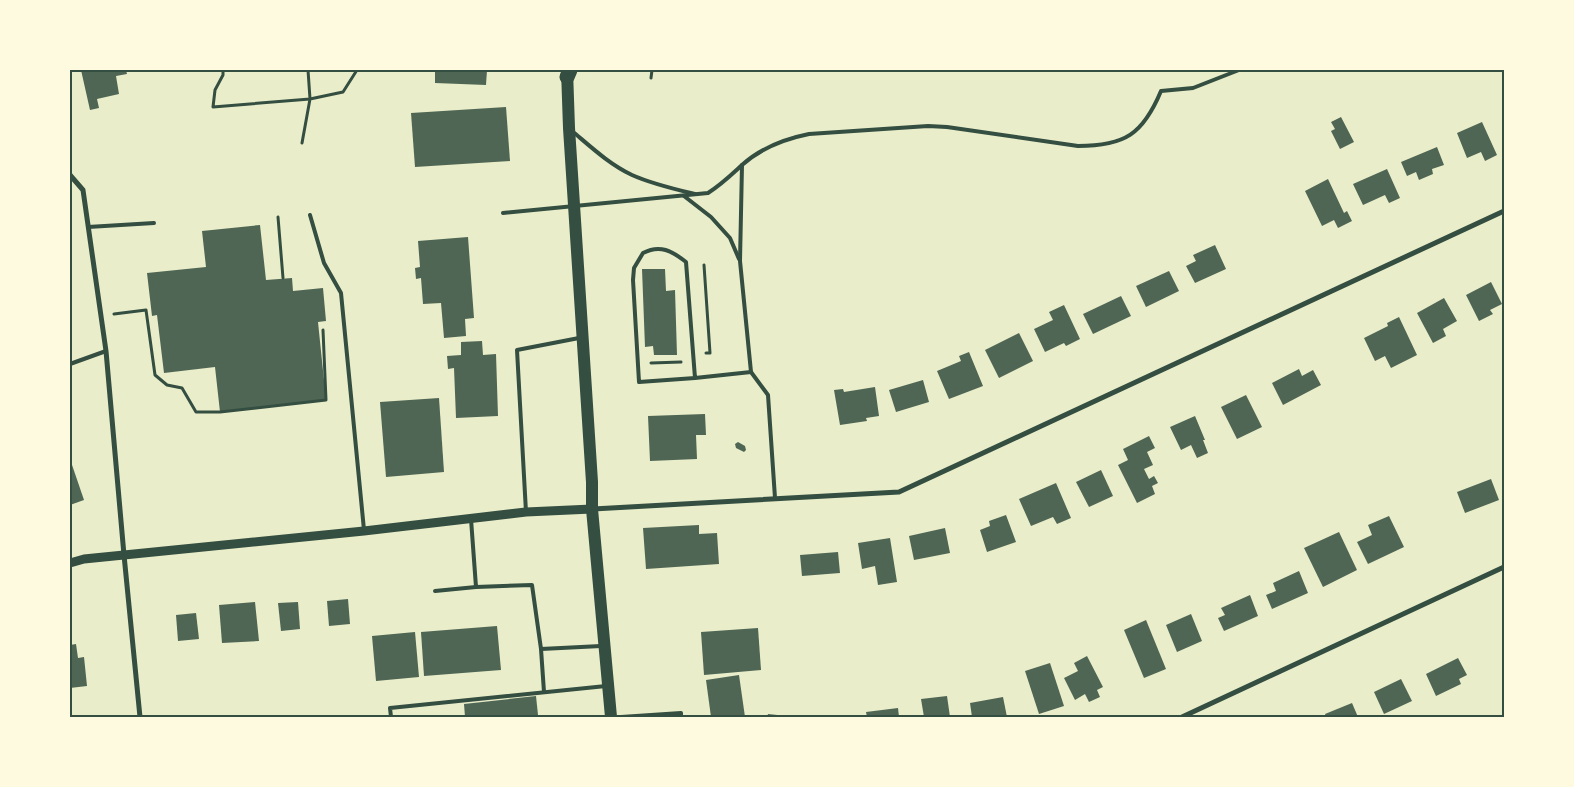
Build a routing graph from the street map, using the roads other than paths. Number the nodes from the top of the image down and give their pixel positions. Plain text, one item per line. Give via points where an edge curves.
1 (1240, 70) edge
2 (568, 72) edge
3 (569, 128) junction
4 (742, 165) junction
5 (70, 175) edge
6 (697, 195) junction
7 (684, 196) junction
8 (574, 206) junction
9 (1504, 211) edge
10 (503, 213) dead end
11 (310, 215) dead end
12 (154, 223) dead end
13 (88, 227) junction
14 (740, 261) junction
15 (582, 338) junction
16 (106, 351) junction
17 (70, 364) edge
18 (751, 372) junction
19 (695, 378) junction
20 (775, 498) junction
21 (592, 509) junction
22 (526, 512) junction
23 (471, 519) junction
24 (364, 532) junction
25 (124, 555) junction
26 (70, 563) edge
27 (1504, 567) edge
28 (476, 587) junction
29 (435, 591) dead end
30 (605, 646) junction
31 (541, 649) junction
32 (608, 686) junction
33 (544, 692) junction
34 (140, 717) edge
35 (391, 717) edge
36 (611, 717) edge
37 (621, 717) edge
38 (682, 717) edge
39 (1182, 717) edge

1 - 4 lane via 1193,88 1161,91 1146,122 1132,134 1099,146 1078,146 947,127 919,127 789,138 763,150
2 - 3 main road
3 - 6 lane via 630,174
3 - 8 main road
4 - 6 lane via 719,186
4 - 14 lane
5 - 13 street via 83,190
6 - 7 lane
7 - 8 lane
7 - 14 lane via 730,238
8 - 10 lane
8 - 15 main road
9 - 20 street via 899,492
11 - 24 lane via 324,263 341,294
12 - 13 lane
13 - 16 street
14 - 18 lane
15 - 21 main road
15 - 22 lane via 517,350
16 - 17 lane
16 - 25 street
18 - 19 lane
18 - 20 lane via 768,395
19 - 19 lane via 686,262 666,249 649,250 643,253 634,268 632,291 639,382
20 - 21 street
21 - 22 street
21 - 30 main road
22 - 23 street
23 - 24 street
23 - 28 lane
24 - 25 street
25 - 26 street
25 - 34 street
27 - 39 street
28 - 29 lane
28 - 31 lane via 532,585
30 - 31 lane
30 - 32 main road
31 - 33 lane
32 - 33 lane
32 - 36 main road
33 - 35 lane via 390,708
37 - 38 lane via 681,713

